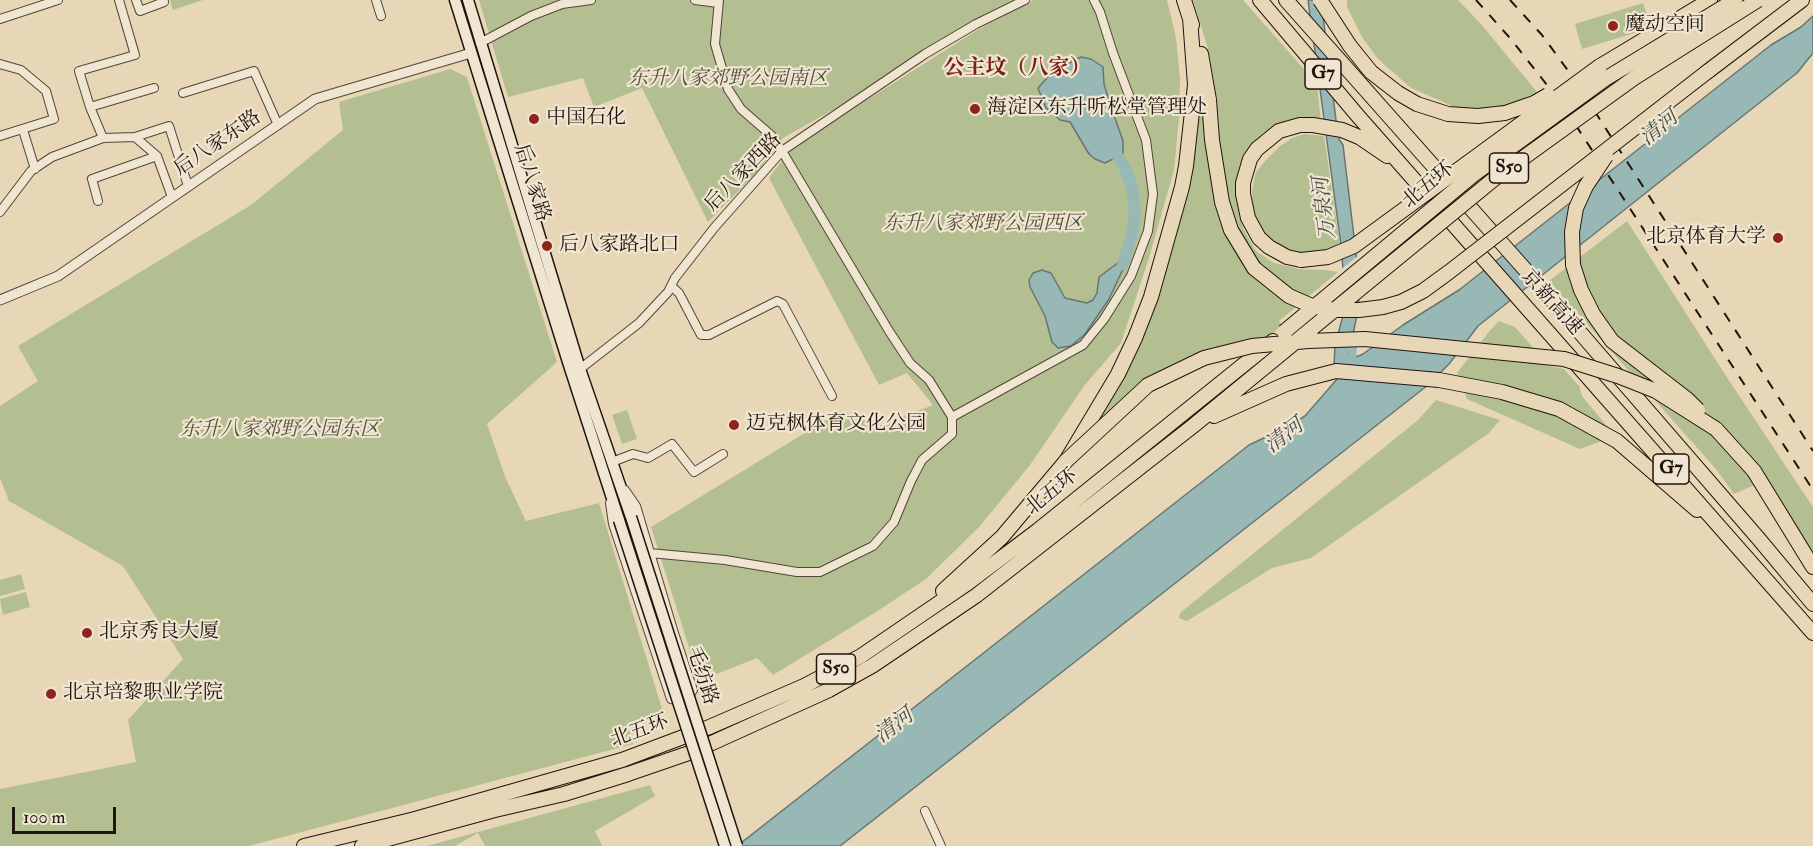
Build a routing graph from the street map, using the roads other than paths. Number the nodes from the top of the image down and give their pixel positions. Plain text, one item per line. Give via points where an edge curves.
1 (58, 0) edge
2 (119, 0) edge
3 (136, 0) edge
4 (163, 0) edge
5 (376, 0) edge
6 (455, 0) edge
7 (468, 0) edge
8 (591, 0) edge
9 (695, 0) edge
10 (1025, 0) edge
11 (1094, 0) edge
12 (1185, 0) edge
13 (1260, 0) edge
14 (1286, 0) edge
15 (1320, 0) edge
16 (1710, 0) edge
17 (1735, 0) edge
18 (1758, 0) edge
19 (1802, 0) edge
20 (718, 1) edge
21 (41, 2) edge
22 (381, 16) dead end
23 (1190, 18) junction
24 (0, 19) edge
25 (480, 43) junction
26 (471, 53) junction
27 (0, 64) edge
28 (1600, 66) junction
29 (154, 88) dead end
30 (183, 93) dead end
31 (90, 107) junction
32 (278, 125) junction
33 (23, 130) junction
34 (1625, 135) junction
35 (0, 136) edge
36 (135, 137) junction
37 (103, 138) junction
38 (782, 151) junction
39 (157, 156) junction
40 (1404, 167) junction
41 (34, 169) junction
42 (188, 186) junction
43 (172, 197) junction
44 (98, 201) dead end
45 (0, 212) edge
46 (671, 286) junction
47 (0, 300) edge
48 (580, 369) junction
49 (832, 396) dead end
50 (952, 417) junction
51 (1193, 426) junction
52 (1716, 429) junction
53 (723, 454) dead end
54 (1066, 461) junction
55 (612, 462) junction
56 (612, 479) junction
57 (625, 519) junction
58 (1737, 544) junction
59 (650, 553) junction
60 (1813, 567) edge
61 (1813, 604) edge
62 (910, 621) junction
63 (1813, 633) edge
64 (925, 811) dead end
65 (724, 824) dead end
66 (304, 846) edge
67 (362, 846) edge
68 (728, 846) edge
69 (737, 846) edge
70 (941, 846) edge

1 - 21 street
2 - 31 street via 135,55 79,71
3 - 4 street via 140,11
5 - 22 street
6 - 26 main road, 后八家路
7 - 25 main road, 后八家路
8 - 25 street via 562,4 531,16
9 - 20 street
10 - 38 street, 后八家西路 via 925,54
11 - 50 street via 1146,140 1153,194 1148,231 1131,276 1083,345
12 - 23 highway
13 - 40 highway, 京新高速 / G7
14 - 61 highway, 京新高速 / G7 via 1545,292
15 - 28 highway, bridge via 1371,72 1407,99 1439,112 1478,116 1505,113 1534,103
16 - 28 highway
17 - 62 highway, 北五环 / S50, bridge via 1605,79 1473,176 1037,531
18 - 51 highway, 北五环 / S50, bridge via 1634,78 1494,179
19 - 34 highway, bridge
20 - 38 street via 715,44 728,89 741,109 772,136
21 - 24 street
23 - 34 highway, bridge via 1200,51 1222,202 1231,230 1254,268 1289,296 1312,306 1334,310 1383,307 1423,291
23 - 54 highway, bridge via 1192,112 1182,187 1151,297 1118,374
25 - 48 main road, 后八家路
26 - 32 street, 后八家东路 via 315,99
26 - 56 main road, 后八家路 via 564,351
27 - 33 street via 21,70 46,91 54,119
28 - 40 highway, bridge via 1354,246 1328,257 1301,260 1278,252 1259,238 1248,218 1243,194 1246,171 1257,149 1279,131 1300,125 1342,130
29 - 31 street
30 - 32 street via 254,71
31 - 37 street
32 - 42 street, 后八家东路
33 - 35 street
33 - 41 street
34 - 52 highway, bridge via 1600,162 1576,208 1573,265 1593,314 1612,340 1687,399
36 - 37 street
36 - 39 street
36 - 42 street via 169,126
37 - 41 street via 52,157
38 - 46 street, 后八家西路 via 714,228
38 - 50 street via 894,339 910,363 929,380
39 - 43 street
39 - 44 street via 92,179
40 - 58 highway, 京新高速 / G7
41 - 45 street
42 - 43 street, 后八家东路
43 - 47 street, 后八家东路 via 58,276
46 - 48 street, 后八家西路 via 639,323
46 - 49 street via 701,335 709,335 777,301 783,304
48 - 55 main road, 后八家路
50 - 59 street via 952,434 922,460 894,522 873,546 820,572
51 - 58 highway via 1286,384 1336,371 1439,380 1502,392 1559,409 1617,441
51 - 67 highway, 北五环 / S50 via 977,595 872,666 829,690 692,752 628,774
52 - 54 highway, bridge via 1656,391 1564,359 1365,339 1308,341 1252,346 1204,358 1148,385
52 - 60 highway via 1754,471
53 - 55 street via 694,472 672,444 648,458 633,454
54 - 62 highway via 1002,537
55 - 56 main road, 后八家路
56 - 57 main road, 后八家路
56 - 59 street, 后八家路 via 636,506
56 - 59 street, 后八家路 via 613,524 671,699 685,702 693,690
57 - 68 main road, 毛纺路, bridge
57 - 69 main road, 毛纺路, bridge
58 - 63 highway, 京新高速 / G7
62 - 66 highway, 北五环 / S50 via 861,656 804,686 622,760
64 - 70 street
65 - 68 street

